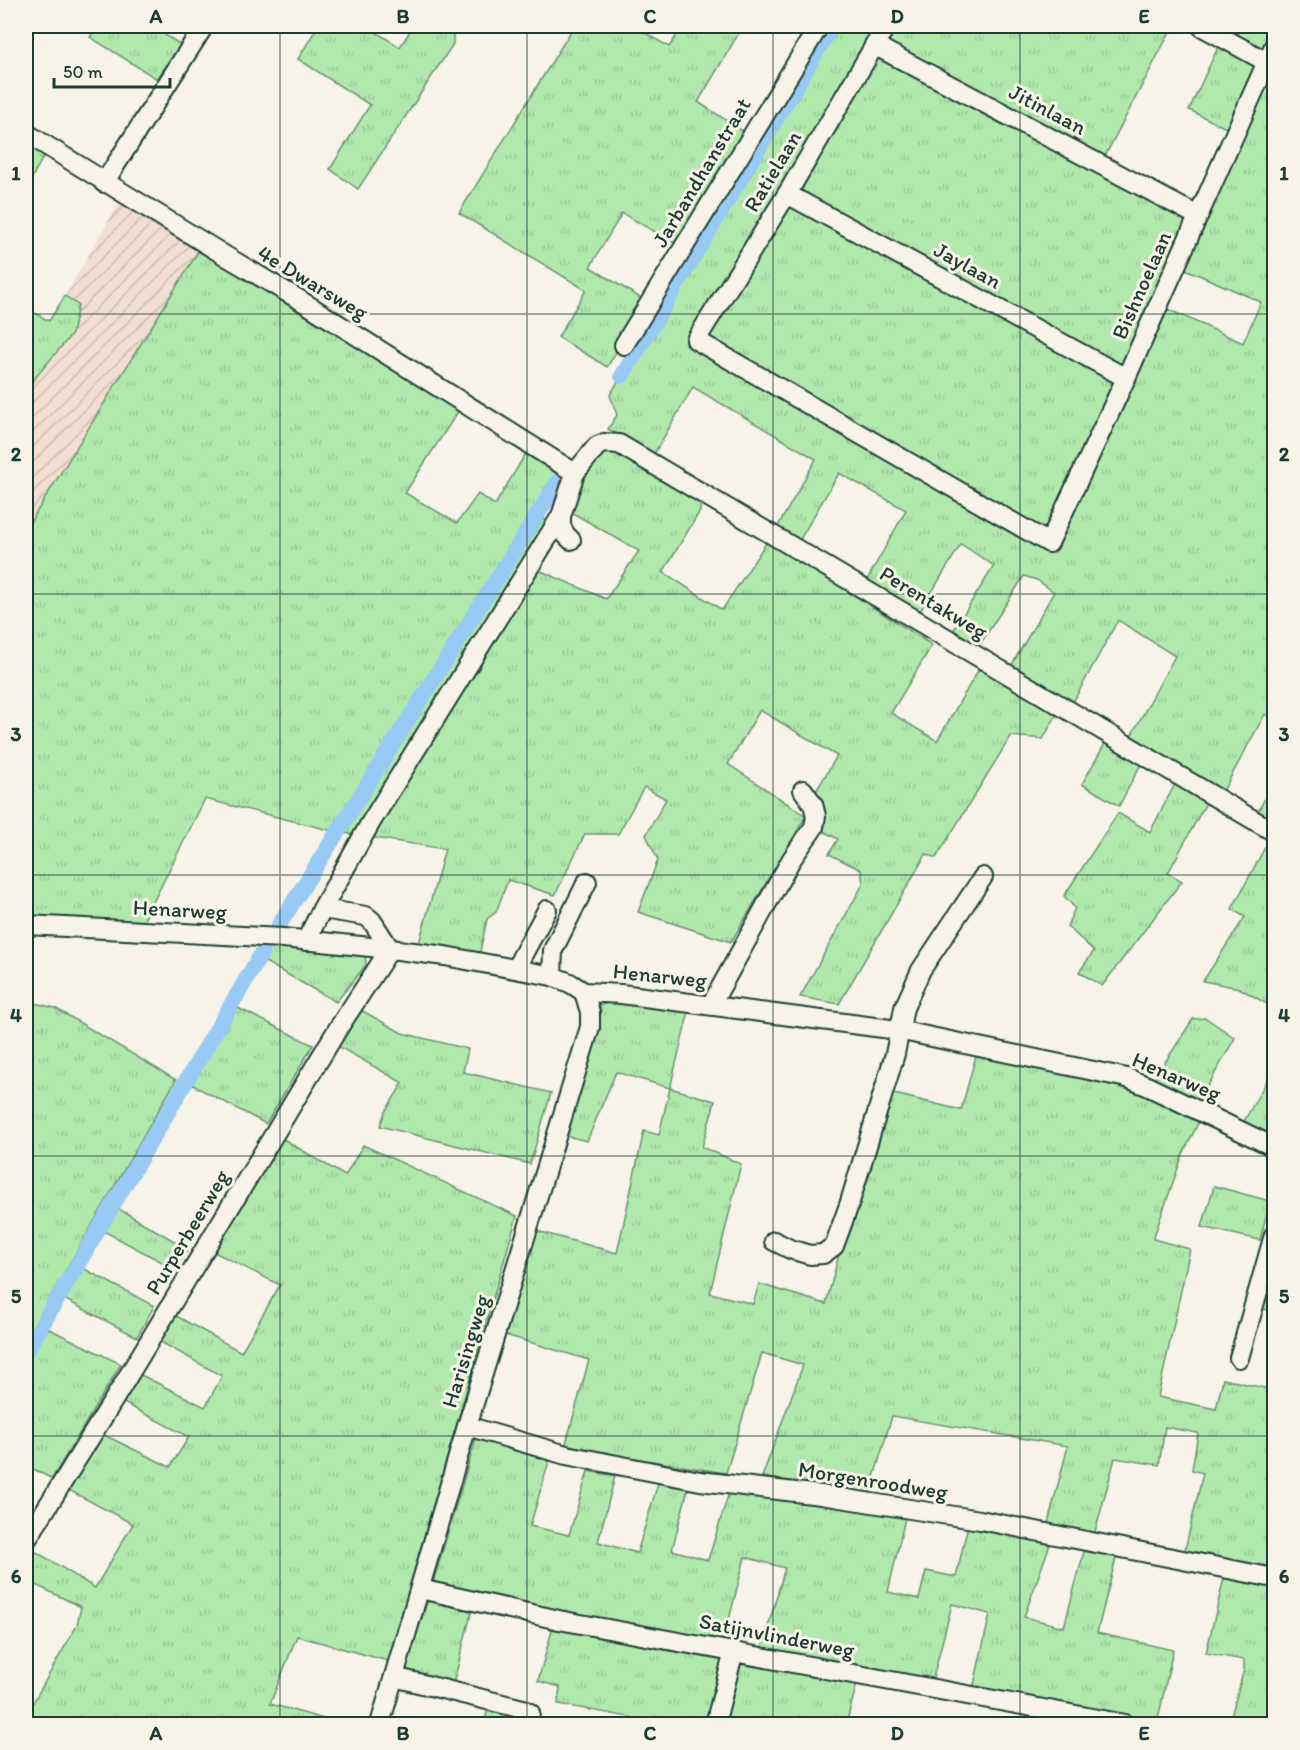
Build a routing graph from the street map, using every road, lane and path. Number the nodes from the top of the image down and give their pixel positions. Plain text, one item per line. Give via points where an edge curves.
1 (204, 26) edge
2 (819, 26) edge
3 (886, 26) edge
4 (1201, 26) edge
5 (874, 45) junction
6 (1271, 54) edge
7 (26, 133) edge
8 (104, 183) junction
9 (787, 194) junction
10 (1198, 216) junction
11 (624, 345) dead end
12 (1126, 378) junction
13 (575, 473) junction
14 (561, 516) junction
15 (571, 540) dead end
16 (1049, 543) joint
17 (803, 790) dead end
18 (1275, 832) edge
19 (983, 877) dead end
20 (587, 882) dead end
21 (322, 909) junction
22 (547, 910) dead end
23 (26, 925) edge
24 (306, 941) junction
25 (390, 948) junction
26 (518, 969) junction
27 (552, 976) junction
28 (584, 992) junction
29 (711, 1005) junction
30 (898, 1030) junction
31 (1275, 1147) edge
32 (1275, 1235) edge
33 (774, 1241) dead end
34 (1239, 1358) dead end
35 (467, 1426) junction
36 (26, 1541) edge
37 (1275, 1578) edge
38 (420, 1589) junction
39 (734, 1651) junction
40 (394, 1677) junction
41 (380, 1725) edge
42 (528, 1725) edge
43 (715, 1725) edge
44 (1125, 1725) edge

1 - 8 street
2 - 11 street, Jarbandhanstraat
3 - 5 street, Ratielaan
4 - 6 street
5 - 9 street, Ratielaan
5 - 10 street, Jitinlaan
6 - 10 street, Bishnoelaan
7 - 8 street, 4e Dwarsweg
8 - 13 street, 4e Dwarsweg via 300,300
9 - 12 street, Jaylaan
9 - 16 street, Ratielaan via 696,340
10 - 12 street, Bishnoelaan
12 - 16 street, Bishnoelaan
13 - 14 street
13 - 18 street, Perentakweg via 597,446 604,442 619,444
14 - 15 street via 561,526
14 - 21 street via 370,822
17 - 29 street via 813,804 814,827 791,860
19 - 30 street via 921,970
20 - 27 street via 553,950
21 - 24 street
21 - 25 street via 366,916
22 - 26 street via 520,958
23 - 24 street, Henarweg
24 - 25 street, Henarweg
25 - 26 street, Henarweg
25 - 36 street, Purperbeerweg
26 - 27 street, Henarweg
27 - 28 street, Henarweg
28 - 29 street, Henarweg
28 - 35 street, Harisingweg via 591,1012 590,1027
29 - 30 street, Henarweg
30 - 31 street, Henarweg via 1127,1078
30 - 33 street via 895,1054 834,1246 823,1254 810,1255
32 - 34 street
35 - 37 street, Morgenroodweg via 566,1455 700,1481 821,1495 980,1521
35 - 38 street, Harisingweg
38 - 39 street, Satijnvlinderweg via 559,1620
38 - 40 street, Harisingweg
39 - 43 street
39 - 44 street, Satijnvlinderweg
40 - 41 street, Harisingweg
40 - 42 street via 523,1709 530,1713

